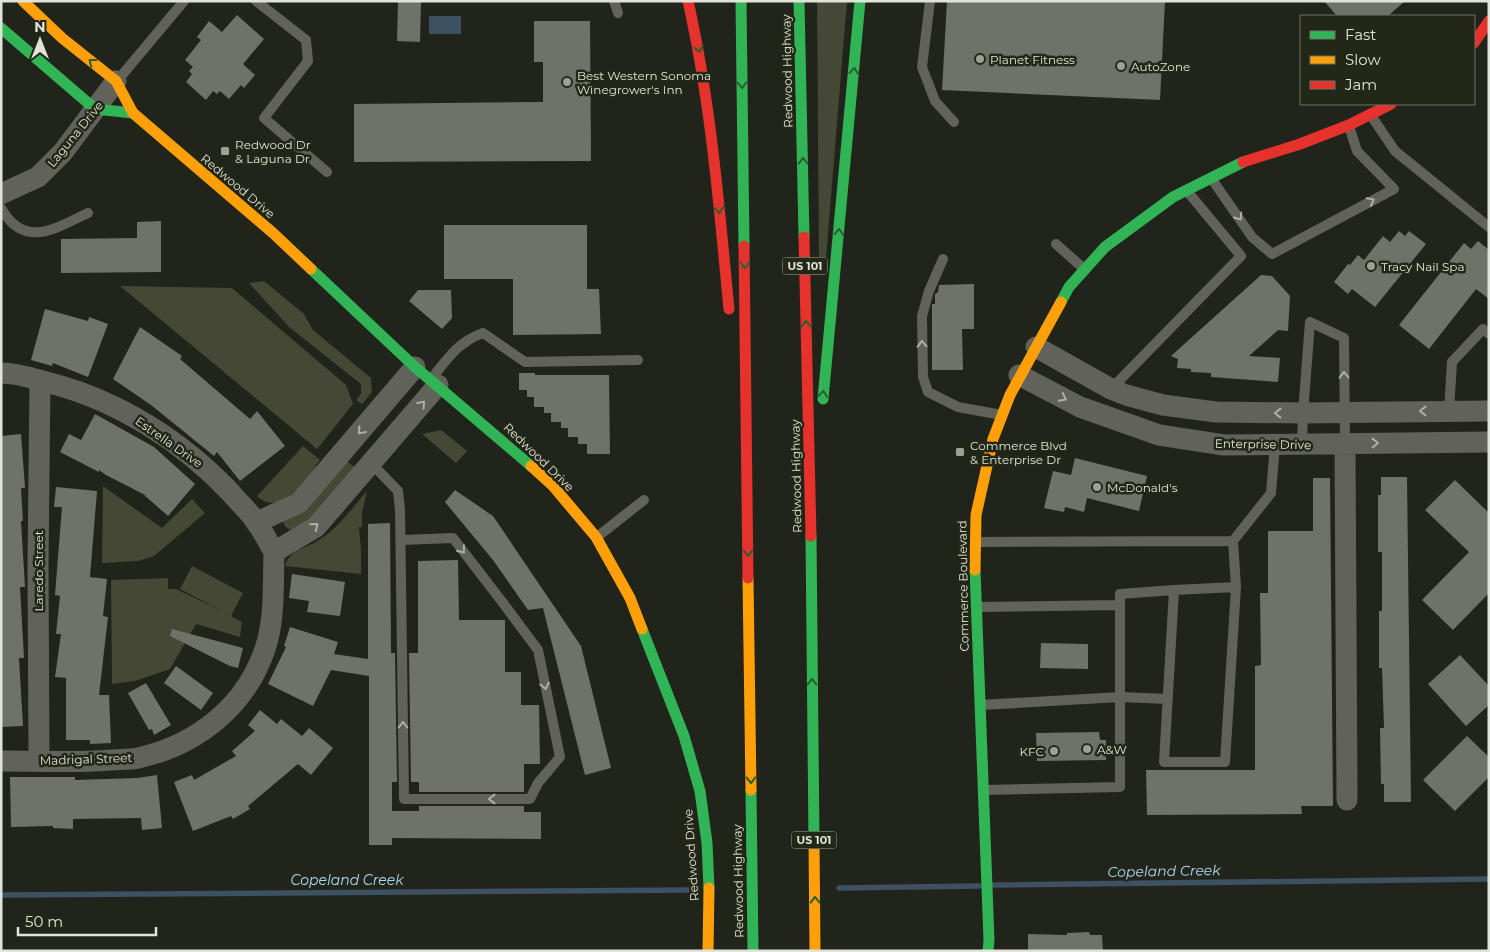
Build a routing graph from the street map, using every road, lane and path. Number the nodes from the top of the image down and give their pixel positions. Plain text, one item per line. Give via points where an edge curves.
1 (22, 1) edge
2 (184, 1) edge
3 (256, 1) edge
4 (614, 1) edge
5 (688, 1) edge
6 (741, 1) edge
7 (800, 1) edge
8 (860, 1) edge
9 (930, 1) edge
10 (618, 13) dead end
11 (1489, 21) edge
12 (1, 28) edge
13 (1475, 42) edge
14 (116, 81) junction
15 (1363, 105) edge
16 (1389, 105) edge
17 (95, 109) junction
18 (133, 113) junction
19 (1370, 114) junction
20 (954, 122) dead end
21 (1349, 125) junction
22 (327, 172) dead end
23 (1210, 177) junction
24 (1186, 190) junction
25 (1, 194) edge
26 (1, 208) edge
27 (88, 213) dead end
28 (1489, 226) edge
29 (1056, 244) dead end
30 (943, 259) dead end
31 (1084, 269) junction
32 (730, 319) dead end
33 (1489, 334) edge
34 (1036, 347) junction
35 (734, 358) dead end
36 (638, 360) dead end
37 (1, 373) edge
38 (1019, 375) junction
39 (428, 377) junction
40 (40, 380) junction
41 (1111, 389) junction
42 (1489, 410) edge
43 (1450, 411) junction
44 (822, 412) dead end
45 (1344, 412) junction
46 (1302, 413) junction
47 (1002, 415) junction
48 (820, 432) dead end
49 (1489, 442) edge
50 (1345, 444) junction
51 (1275, 445) junction
52 (1302, 445) junction
53 (372, 464) junction
54 (644, 500) dead end
55 (748, 504) junction
56 (257, 522) junction
57 (811, 530) junction
58 (596, 537) junction
59 (402, 540) junction
60 (1233, 541) junction
61 (975, 542) junction
62 (274, 552) junction
63 (1236, 587) junction
64 (1174, 590) junction
65 (1120, 605) junction
66 (976, 607) junction
67 (1120, 697) junction
68 (1168, 699) junction
69 (980, 705) junction
70 (1, 761) edge
71 (40, 761) junction
72 (983, 790) junction
73 (1347, 800) dead end
74 (753, 950) edge
75 (815, 950) edge
76 (708, 951) edge
77 (988, 951) edge

14 -> 1 main road, Redwood Drive
2 - 14 lane
3 - 22 lane via 306,40 308,61 264,118
4 - 10 lane
5 -> 32 main road via 710,114
6 -> 55 main road, Redwood Highway
57 -> 7 main road, Redwood Highway / US 101
44 -> 8 main road
9 - 20 lane via 922,67 935,100
11 - 13 main road
12 - 17 main road
14 - 17 street, Laguna Drive
14 - 18 main road, Redwood Drive
15 - 19 lane
16 - 19 main road, Commerce Boulevard
17 - 18 main road
17 - 25 street, Laguna Drive via 63,152 38,177
18 - 39 main road, Redwood Drive via 273,233
19 - 21 main road, Commerce Boulevard
19 - 28 lane via 1395,151
21 - 23 main road, Commerce Boulevard via 1248,160
23 -> 21 lane via 1252,237 1272,254 1394,189 1357,151
23 - 24 main road, Commerce Boulevard
24 - 31 main road, Commerce Boulevard via 1105,247
24 - 41 lane via 1241,256
26 - 27 lane via 7,219 23,231 48,232
29 - 31 lane
47 -> 30 lane via 958,407 928,392 923,377 922,316
31 - 34 main road, Commerce Boulevard via 1069,288
33 - 43 lane via 1483,330 1452,362
34 - 38 main road, Commerce Boulevard
34 - 41 street
35 - 55 main road
36 - 39 lane via 525,362 483,333 469,338
37 - 40 street, Estrella Drive
38 - 47 main road, Commerce Boulevard
38 -> 51 street, Enterprise Drive via 1080,407 1159,435 1224,445
53 -> 39 street
39 -> 56 street via 299,503
39 - 58 main road, Redwood Drive via 553,486
40 - 56 street, Estrella Drive via 112,405 150,427 205,467
40 - 71 street, Laredo Street
46 -> 41 street via 1216,412 1163,404
42 - 43 street
43 -> 45 street
45 - 46 street
45 -> 46 lane via 1344,338 1310,322
45 - 50 lane
46 - 52 lane
47 - 61 main road, Commerce Boulevard via 983,478
48 - 57 main road
50 -> 49 street, Enterprise Drive
50 - 52 street, Enterprise Drive
50 - 73 street
51 - 52 street, Enterprise Drive
51 - 60 lane via 1271,493
53 - 59 lane via 398,491
62 -> 53 street via 316,527
54 - 58 lane
55 -> 74 main road, Redwood Highway
56 - 62 street, Estrella Drive
75 -> 57 main road, Redwood Highway / US 101
58 - 76 main road, Redwood Drive via 630,598 684,736 700,791 707,856
59 -> 59 lane via 453,538 538,650 560,757 538,783 530,799 404,799
60 - 61 lane
60 - 63 lane
61 - 66 main road, Commerce Boulevard
62 - 71 street, Madrigal Street via 266,646 250,682 227,711 201,733 173,748 137,758
63 - 64 lane
63 - 68 lane via 1225,762 1164,762
64 - 65 lane via 1120,594
64 - 68 lane
65 - 66 lane
65 - 67 lane
66 - 69 main road, Commerce Boulevard
67 - 68 lane
67 - 69 lane
67 - 72 lane via 1120,787
69 - 72 main road, Commerce Boulevard
70 - 71 street, Madrigal Street
72 - 77 main road, Commerce Boulevard

